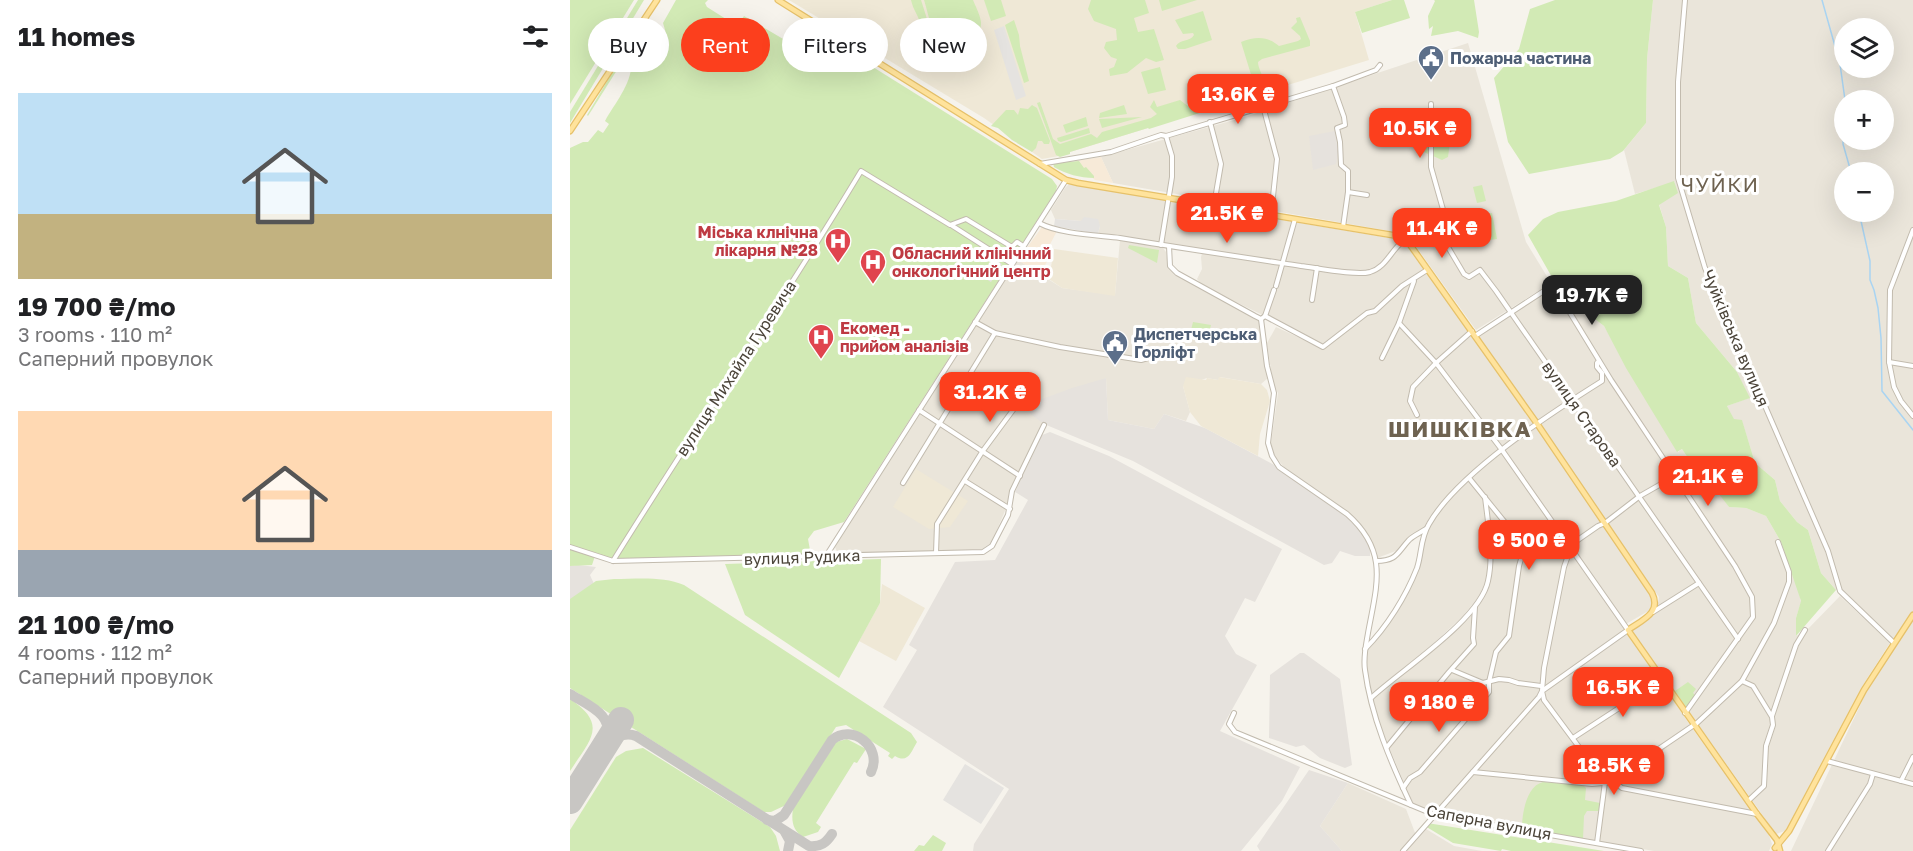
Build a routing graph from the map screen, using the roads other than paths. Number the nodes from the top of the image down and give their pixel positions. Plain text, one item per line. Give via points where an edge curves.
1 (655, 0) edge
2 (778, 0) edge
3 (1685, 0) edge
4 (1380, 65) dead end
5 (1333, 86) junction
6 (1431, 104) dead end
7 (1263, 106) junction
8 (1210, 122) junction
9 (570, 131) edge
10 (1166, 136) junction
11 (1039, 164) junction
12 (1066, 180) junction
13 (1348, 192) junction
14 (1367, 195) dead end
15 (1167, 197) junction
16 (1214, 205) junction
17 (1271, 215) junction
18 (1295, 219) junction
19 (1039, 223) junction
20 (1431, 224) junction
21 (950, 225) junction
22 (1343, 226) junction
23 (1913, 230) edge
24 (1912, 238) edge
25 (1406, 239) junction
26 (1161, 245) junction
27 (1023, 246) junction
28 (1169, 246) junction
29 (1282, 263) junction
30 (1012, 264) junction
31 (1317, 268) junction
32 (1427, 270) junction
33 (1414, 280) junction
34 (1312, 300) dead end
35 (1511, 312) junction
36 (1263, 318) junction
37 (975, 322) junction
38 (1399, 323) junction
39 (995, 333) junction
40 (1473, 334) junction
41 (1148, 358) dead end
42 (1382, 358) dead end
43 (1599, 361) junction
44 (1889, 362) junction
45 (1436, 363) junction
46 (1913, 366) edge
47 (1572, 400) junction
48 (1016, 406) dead end
49 (919, 410) junction
50 (1417, 415) dead end
51 (1913, 416) edge
52 (941, 424) junction
53 (1044, 425) dead end
54 (1538, 425) junction
55 (1502, 450) junction
56 (982, 452) junction
57 (1020, 476) junction
58 (1675, 476) junction
59 (1469, 478) junction
60 (965, 481) junction
61 (903, 483) dead end
62 (1640, 496) junction
63 (1485, 497) junction
64 (1010, 508) junction
65 (1605, 524) junction
66 (1427, 528) junction
67 (1778, 542) dead end
68 (570, 547) edge
69 (1571, 549) junction
70 (1523, 552) junction
71 (936, 553) junction
72 (826, 556) junction
73 (613, 561) junction
74 (1376, 561) junction
75 (1699, 583) junction
76 (1475, 606) junction
77 (1653, 612) junction
78 (1913, 615) edge
79 (1628, 630) junction
80 (1805, 630) dead end
81 (1738, 639) junction
82 (1894, 643) junction
83 (1365, 650) junction
84 (1452, 670) junction
85 (1662, 680) junction
86 (1742, 681) junction
87 (1489, 682) junction
88 (1541, 689) junction
89 (1371, 698) junction
90 (1234, 713) dead end
91 (1685, 713) junction
92 (1772, 717) junction
93 (1694, 725) junction
94 (1573, 738) junction
95 (1387, 747) junction
96 (1913, 757) edge
97 (1827, 761) junction
98 (1472, 772) junction
99 (1873, 774) junction
100 (1901, 781) junction
101 (1605, 782) junction
102 (1614, 782) junction
103 (1913, 784) edge
104 (1403, 788) junction
105 (1748, 802) junction
106 (1411, 805) junction
107 (1757, 814) junction
108 (1435, 815) junction
109 (1597, 843) junction
110 (1777, 849) edge
111 (1403, 851) edge
112 (1641, 851) edge
113 (1828, 851) edge

1 - 9 main road
2 - 11 main road
3 - 82 street, Чуйківська вулиця via 1678,82 1678,178 1695,238 1828,551 1840,591
4 - 5 street
5 - 7 street
5 - 13 street via 1344,117 1344,125 1337,128 1341,165 1348,171
6 - 20 street via 1431,167 1443,208 1442,216
7 - 8 street
7 - 17 street via 1277,159
8 - 10 street
8 - 16 street via 1221,164
10 - 11 street via 1111,152
10 - 15 street via 1172,156
11 - 12 main road
12 - 15 main road
12 - 19 street
13 - 14 street
13 - 22 street
15 - 16 main road
15 - 26 street
16 - 17 main road
17 - 18 main road
18 - 22 main road
18 - 29 street
19 - 26 street
19 - 27 street
20 - 25 street
20 - 35 street, вулиця Старова via 1464,274 1469,277 1480,270
21 - 27 street, вулиця Михайла Гуревича via 966,219 1012,247 1017,242
21 - 30 street, вулиця Михайла Гуревича
21 - 73 street, вулиця Михайла Гуревича via 861,171
22 - 25 main road
23 - 24 street
24 - 44 street via 1890,290
25 - 31 street via 1389,260 1371,272
25 - 32 main road
26 - 28 street
27 - 30 street
28 - 29 street
28 - 36 street via 1170,266 1177,273
29 - 31 street
29 - 36 street
30 - 37 street
31 - 34 street
32 - 33 street
32 - 40 main road
33 - 36 street via 1323,347
33 - 38 street
35 - 40 street
35 - 43 street via 1553,285
35 - 47 street, вулиця Старова
36 - 74 street via 1268,372 1275,393 1268,443 1272,456 1279,467 1358,523 1369,537
37 - 39 street
37 - 49 street
38 - 42 street
38 - 45 street
39 - 41 street via 1060,347
39 - 52 street
40 - 45 street
40 - 54 main road
43 - 47 street via 1602,381
43 - 58 street
44 - 46 street
44 - 51 street via 1894,387
45 - 50 street via 1413,387 1410,401
45 - 55 street
47 - 54 street
47 - 62 street, вулиця Старова
48 - 56 street
49 - 52 street
49 - 72 street
52 - 56 street
52 - 61 street
53 - 57 street
54 - 55 street
54 - 65 main road
55 - 59 street
55 - 69 street
56 - 57 street
56 - 60 street
57 - 64 street via 1012,491
58 - 62 street
58 - 81 street via 1752,597 1753,617
59 - 63 street
59 - 66 street
60 - 64 street
60 - 71 street via 938,524
62 - 65 street
62 - 75 street, вулиця Старова
63 - 70 street via 1520,542
63 - 76 street via 1490,566 1488,583
64 - 71 street, вулиця Рудика via 987,551
65 - 69 street via 1572,544
65 - 77 main road via 1652,594 1656,603
66 - 74 street via 1408,541 1396,556
66 - 83 street via 1418,566 1406,592
67 - 86 street via 1789,582 1774,623
68 - 73 street, вулиця Рудика
69 - 70 street via 1562,555
69 - 79 street
69 - 88 street via 1564,567
70 - 87 street via 1509,636 1496,652
71 - 72 street, вулиця Рудика
72 - 73 street, вулиця Рудика
74 - 83 street via 1376,590
75 - 77 street
75 - 81 street, вулиця Старова
76 - 84 street via 1474,644
76 - 89 street via 1427,653
77 - 79 main road
78 - 82 main road
79 - 85 main road
79 - 88 street
80 - 92 street via 1796,645
81 - 91 street
82 - 97 main road
83 - 89 street via 1364,667
84 - 87 street
84 - 95 street
85 - 91 main road
85 - 94 street
86 - 92 street via 1753,686
86 - 93 street
87 - 88 street via 1509,680
87 - 104 street via 1489,692
88 - 94 street via 1544,700
88 - 98 street via 1517,723
89 - 95 street
90 - 106 street, Саперна вулиця via 1229,724 1233,731
91 - 93 main road
92 - 105 street via 1764,786
93 - 102 street
93 - 105 main road
94 - 101 street
95 - 104 street
96 - 100 street
97 - 99 street
97 - 110 main road
98 - 101 street
98 - 108 street
99 - 100 street
99 - 113 street
100 - 103 street
101 - 102 street
101 - 109 street
102 - 107 street via 1622,788
104 - 106 street
105 - 107 main road
106 - 108 street, Саперна вулиця
107 - 110 main road via 1775,837
108 - 109 street, Саперна вулиця
108 - 111 street
109 - 112 street, Саперна вулиця

